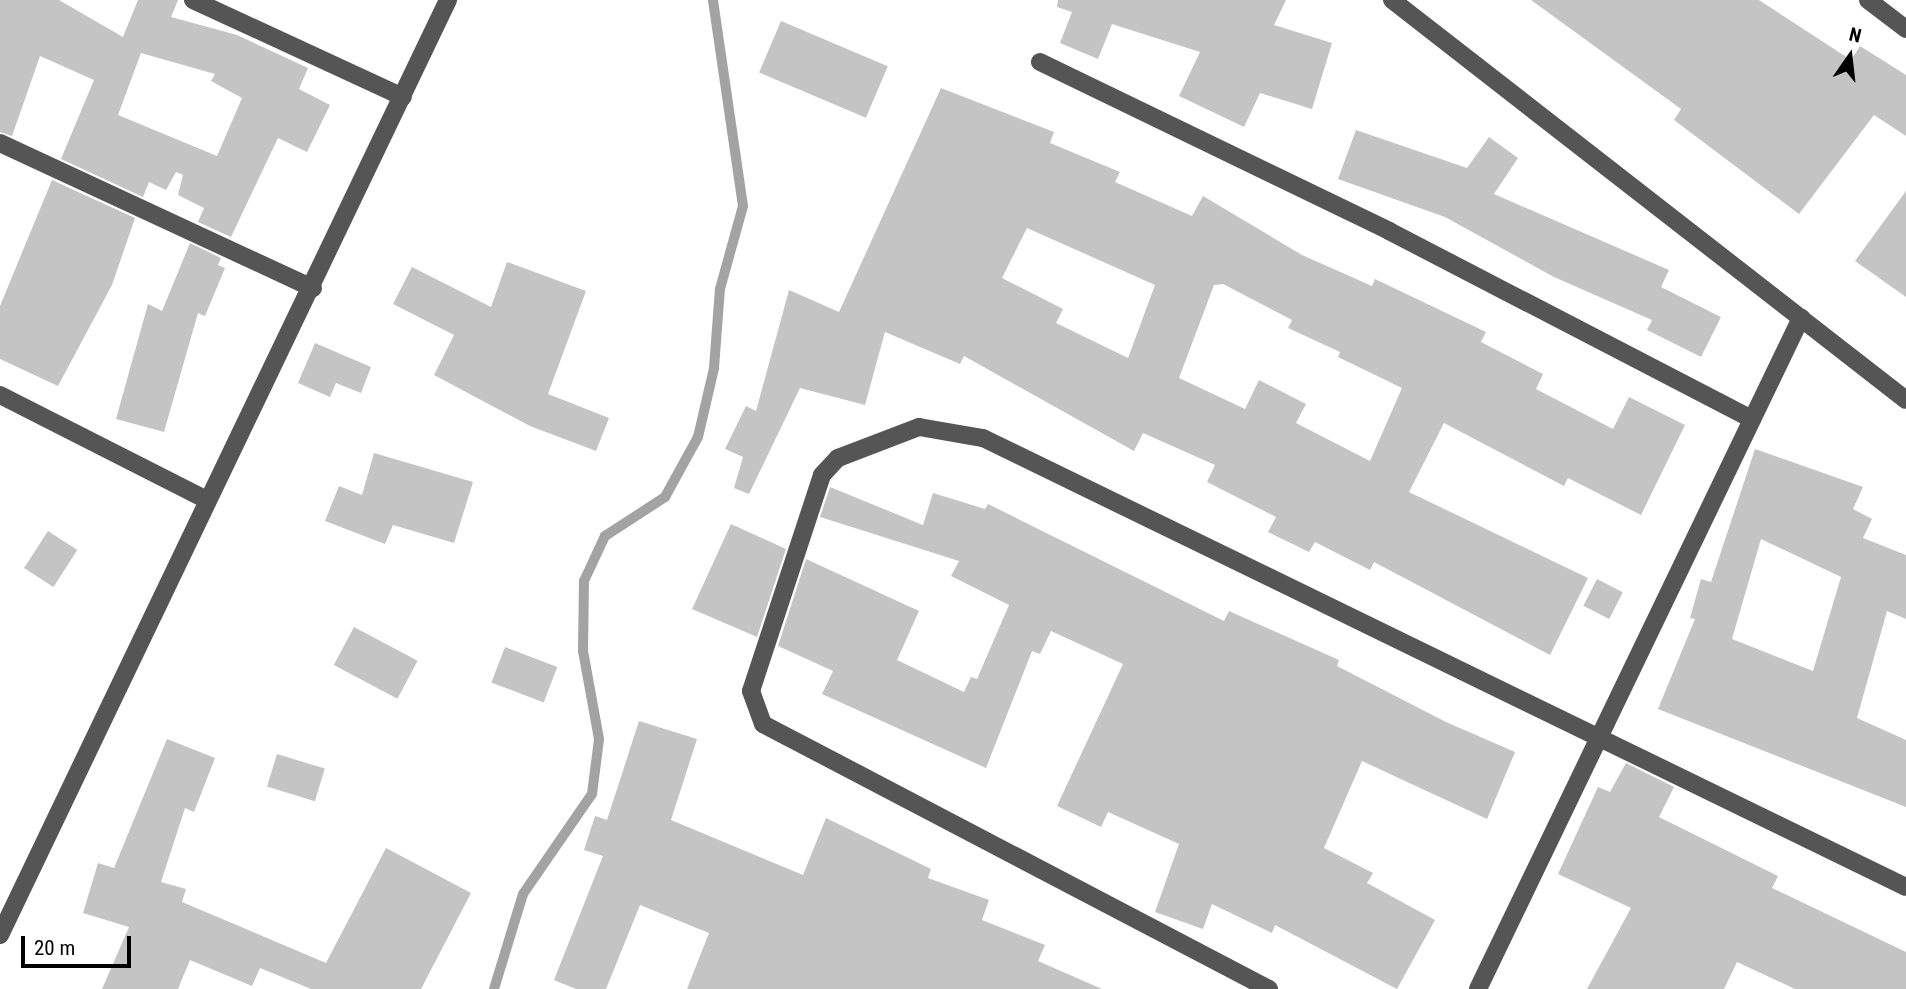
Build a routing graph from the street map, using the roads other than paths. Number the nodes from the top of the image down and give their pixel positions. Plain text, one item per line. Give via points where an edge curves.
1 (193, 0) edge
2 (448, 0) edge
3 (1392, 0) edge
4 (1868, 0) edge
5 (1906, 29) edge
6 (1040, 62) dead end
7 (403, 97) junction
8 (0, 143) edge
9 (313, 288) junction
10 (1801, 318) junction
11 (0, 395) edge
12 (1906, 400) edge
13 (1752, 419) junction
14 (206, 500) junction
15 (1598, 738) junction
16 (1906, 887) edge
17 (0, 934) edge
18 (1269, 989) edge
19 (1479, 989) edge

1 - 7 street
2 - 7 street
3 - 10 street
4 - 5 street
6 - 13 street via 1389,231
7 - 9 street
8 - 9 street
9 - 14 street
10 - 12 street
10 - 13 street
11 - 14 street
13 - 15 street
14 - 17 street
15 - 16 street
15 - 18 street via 983,438 919,427 838,458 822,475 751,691 763,724
15 - 19 street

